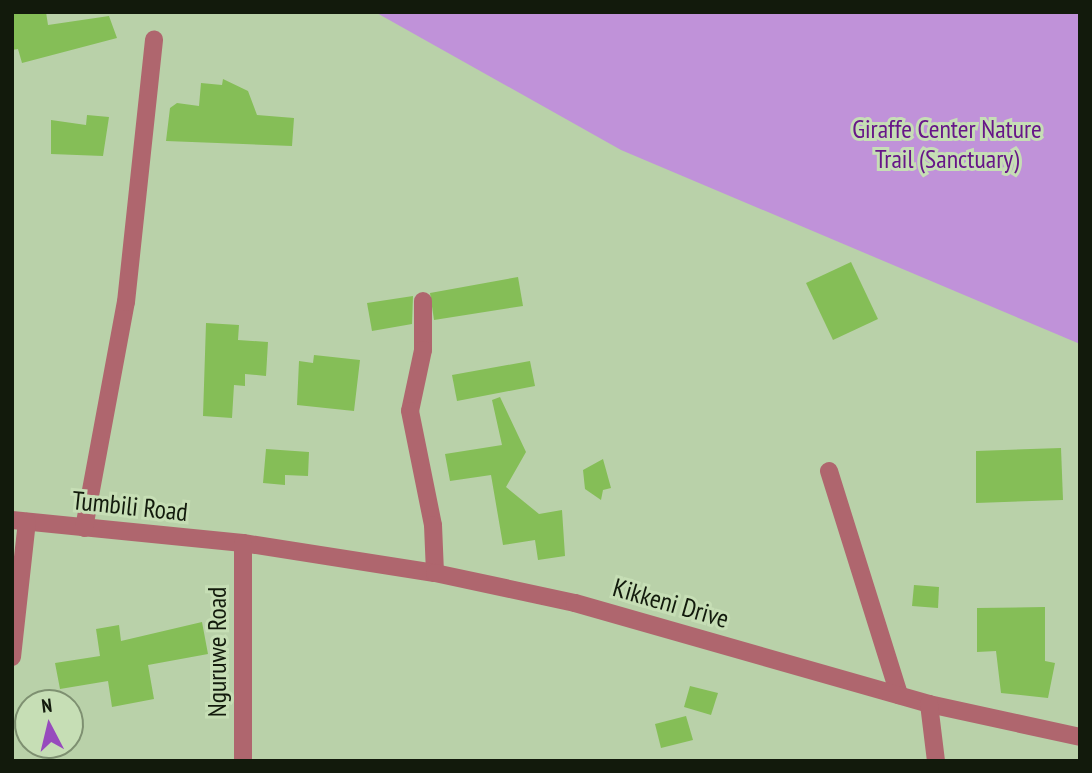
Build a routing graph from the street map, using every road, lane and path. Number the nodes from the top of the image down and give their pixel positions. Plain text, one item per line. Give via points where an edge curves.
1 (154, 39) dead end
2 (423, 300) dead end
3 (829, 471) dead end
4 (20, 521) edge
5 (84, 528) junction
6 (243, 543) junction
7 (435, 573) junction
8 (12, 657) edge
9 (899, 695) junction
10 (929, 704) junction
11 (1080, 737) edge
12 (243, 761) edge
13 (936, 761) edge

1 - 5 street via 126,302
2 - 7 street via 423,350 410,411 433,525
3 - 9 street
4 - 5 street, Tumbili Road
4 - 8 street
5 - 6 street, Tumbili Road
6 - 7 street, Kikkeni Drive
6 - 12 street, Nguruwe Road
7 - 9 street, Kikkeni Drive via 575,603
9 - 10 street, Kikkeni Drive
10 - 11 street, Kikkeni Drive
10 - 13 street

